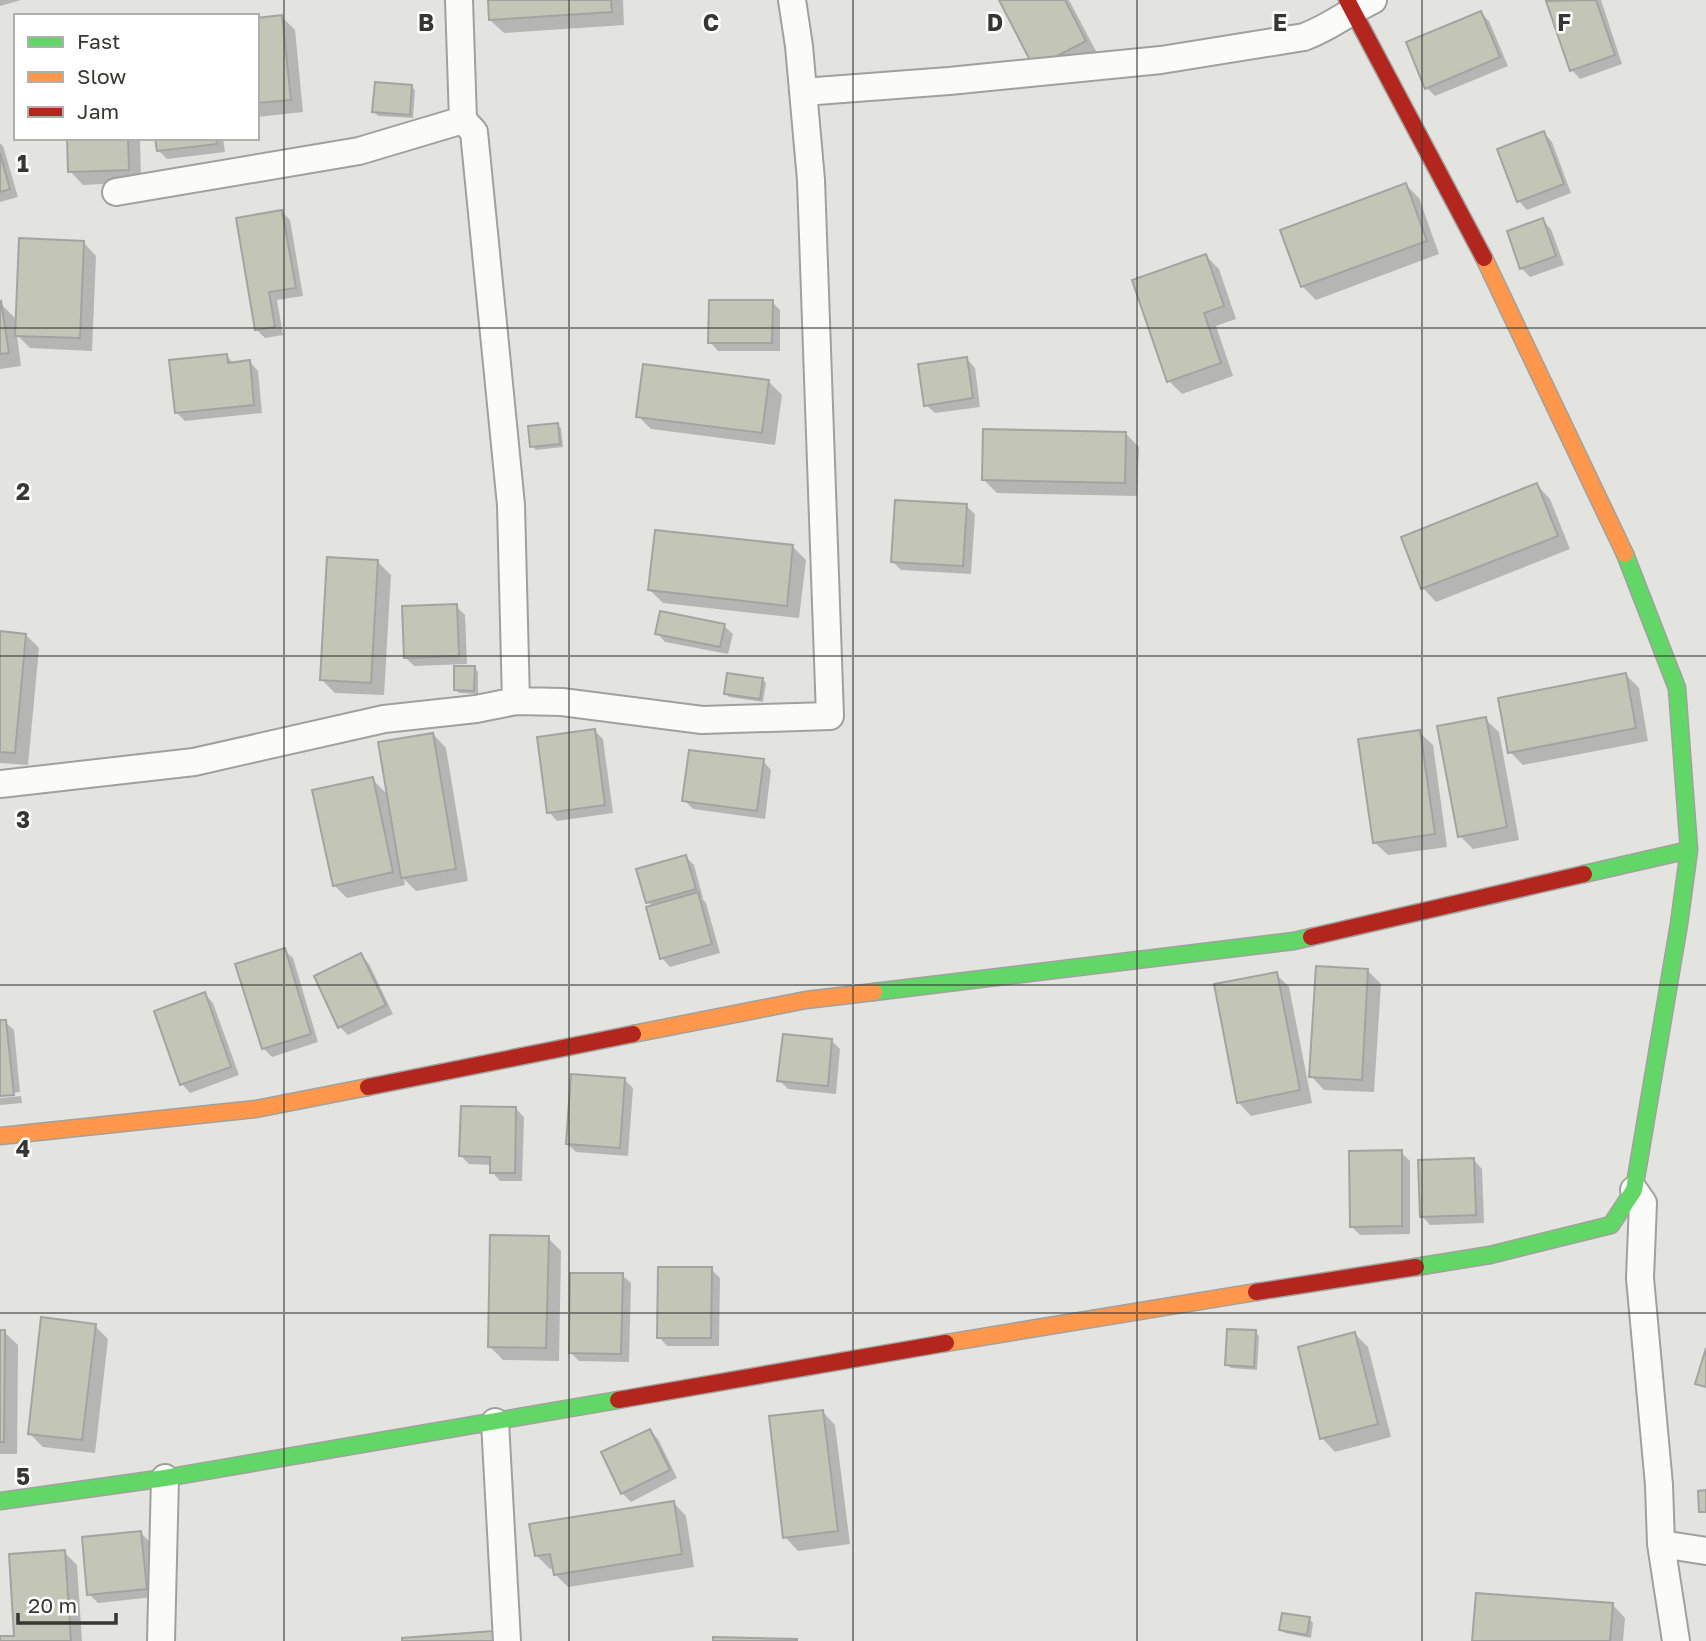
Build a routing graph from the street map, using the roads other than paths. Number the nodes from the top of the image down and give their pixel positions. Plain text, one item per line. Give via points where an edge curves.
1 (459, 0) edge
2 (792, 0) edge
3 (1358, 3) edge
4 (803, 92) junction
5 (463, 120) junction
6 (116, 192) dead end
7 (516, 701) junction
8 (0, 784) edge
9 (1689, 850) junction
10 (0, 1136) edge
11 (1634, 1190) junction
12 (495, 1422) junction
13 (165, 1478) junction
14 (0, 1502) edge
15 (1661, 1544) junction
16 (1706, 1551) edge
17 (161, 1641) edge
18 (507, 1641) edge
19 (1676, 1641) edge

1 - 5 street
2 - 4 street
3 - 4 street via 1326,29 1304,37 1161,60
3 - 9 street via 1632,568 1677,688
4 - 7 street via 811,180 830,716 702,720 562,702
5 - 6 street via 359,151
5 - 7 street via 474,132 511,505
7 - 8 street via 384,719 194,762
9 - 10 street via 1294,941 806,1000 256,1109
9 - 11 street
11 - 12 street via 1611,1225 1490,1255 1020,1330
11 - 15 street via 1643,1203 1640,1278
12 - 13 street
12 - 18 street
13 - 14 street
13 - 17 street
15 - 16 street
15 - 19 street

